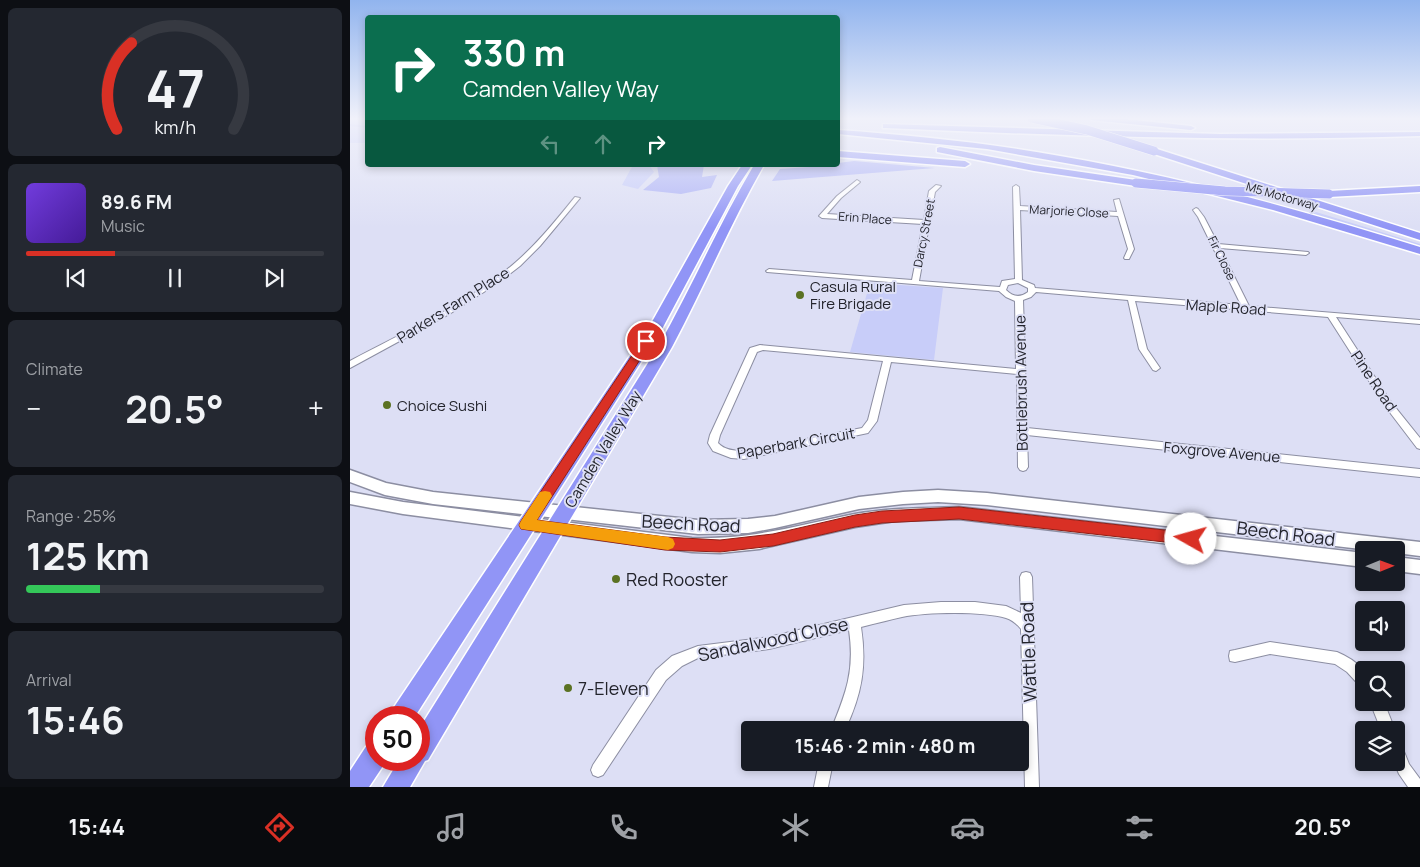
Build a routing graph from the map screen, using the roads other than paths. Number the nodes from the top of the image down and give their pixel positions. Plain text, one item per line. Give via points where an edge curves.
1 (848, 155) edge
2 (965, 155) edge
3 (1037, 155) edge
4 (1085, 155) edge
5 (1162, 155) edge
6 (755, 167) edge
7 (755, 167) edge
8 (1113, 181) junction
9 (857, 182) dead end
10 (938, 186) dead end
11 (1016, 186) dead end
12 (1420, 189) edge
13 (577, 198) dead end
14 (1117, 200) dead end
15 (1017, 208) junction
16 (1196, 210) dead end
17 (1121, 214) junction
18 (927, 222) junction
19 (1420, 239) edge
20 (1216, 246) junction
21 (1420, 251) edge
22 (1306, 253) dead end
23 (1127, 258) dead end
24 (769, 271) dead end
25 (1019, 281) junction
26 (915, 282) junction
27 (1001, 289) junction
28 (1033, 290) junction
29 (1018, 299) junction
30 (1131, 299) junction
31 (1246, 308) junction
32 (1330, 314) junction
33 (1420, 322) edge
34 (887, 360) junction
35 (350, 364) edge
36 (1156, 368) dead end
37 (1021, 372) junction
38 (1023, 431) junction
39 (1420, 445) edge
40 (1023, 467) dead end
41 (1420, 473) edge
42 (350, 476) edge
43 (350, 498) edge
44 (531, 517) junction
45 (559, 521) junction
46 (1420, 549) edge
47 (1355, 559) edge
48 (1405, 565) edge
49 (1420, 567) edge
50 (1026, 576) dead end
51 (854, 622) junction
52 (1028, 626) junction
53 (1235, 656) dead end
54 (1355, 670) edge
55 (408, 706) edge
56 (842, 721) edge
57 (430, 733) edge
58 (365, 770) edge
59 (598, 770) dead end
60 (1405, 770) edge
61 (406, 771) edge
62 (824, 771) edge
63 (354, 787) edge
64 (396, 787) edge
65 (821, 787) edge
66 (1032, 787) edge
67 (1416, 787) edge

1 - 8 highway via 962,163
2 - 8 highway
3 - 21 highway, M5 Motorway via 1118,168 1202,187
4 - 19 highway, M5 Motorway via 1237,187
5 - 19 highway, bridge
6 - 44 highway, Camden Valley Way via 733,186 655,329
7 - 45 highway, Camden Valley Way via 695,292
8 - 12 highway, bridge via 1225,191 1329,194
9 - 18 street, Erin Place via 822,216
10 - 18 street, Darcy Street via 932,191
11 - 15 street
13 - 35 street, Parkers Farm Place via 537,246 492,284 421,328
14 - 17 street, Marjorie Close
15 - 17 street, Marjorie Close
15 - 25 street
16 - 20 street, Fir Close
17 - 23 street, Marjorie Close via 1131,249
18 - 26 street, Darcy Street
20 - 22 street
20 - 31 street, Fir Close
24 - 26 street
25 - 27 street via 1007,282
25 - 28 street
26 - 27 street
27 - 29 street via 1007,296
28 - 29 street via 1029,296
28 - 30 street, Maple Road
29 - 37 street, Bottlebrush Avenue
30 - 31 street, Maple Road
30 - 36 street via 1143,349
31 - 32 street, Maple Road
32 - 33 street, Maple Road
32 - 39 street, Pine Road via 1388,404
34 - 34 street, Paperbark Circuit via 770,348 754,350 715,436 716,448 744,455 865,431 872,421
34 - 37 street, Paperbark Circuit
37 - 38 street, Bottlebrush Avenue
38 - 40 street, Bottlebrush Avenue
38 - 41 street, Foxgrove Avenue
42 - 44 main road, Beech Road via 385,489
43 - 44 main road, Beech Road via 402,508
44 - 45 main road, Beech Road
44 - 55 highway, Camden Valley Way
45 - 46 main road, Beech Road via 721,528 775,522 859,503 903,498 965,497
45 - 47 main road, Beech Road via 665,543 720,546 773,540 887,516 959,513
45 - 57 highway, Camden Valley Way
48 - 49 main road
50 - 52 street, Wattle Road
51 - 52 street, Sandalwood Close via 904,611 975,608 1006,612
51 - 56 street via 858,653 856,676
51 - 59 street, Sandalwood Close via 769,643 698,652 677,661 661,675
52 - 66 street, Wattle Road
53 - 54 street via 1270,648 1337,658
58 - 63 highway
60 - 67 street
61 - 64 highway
62 - 65 street

